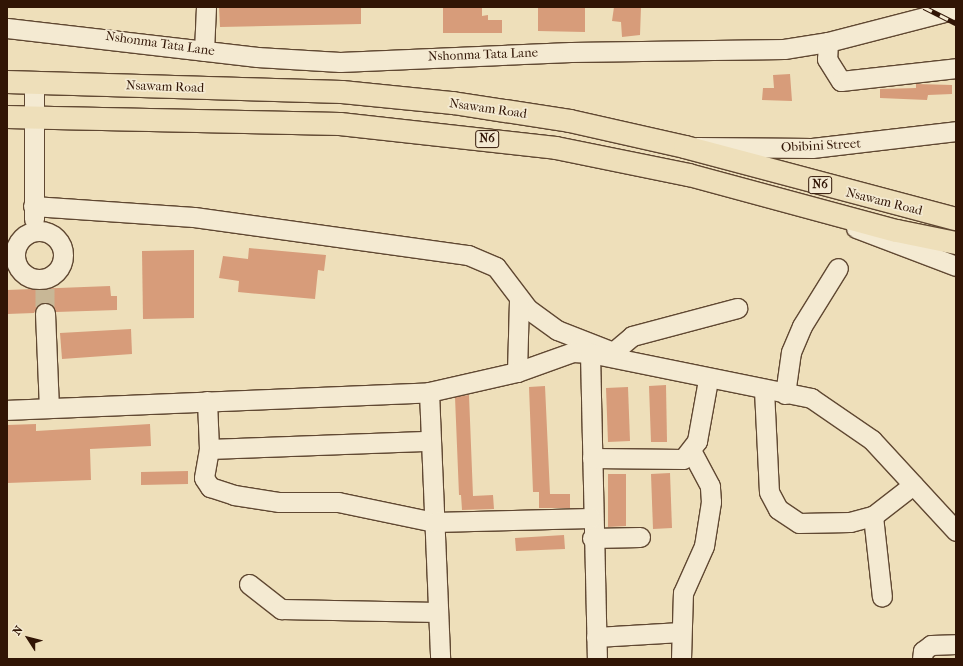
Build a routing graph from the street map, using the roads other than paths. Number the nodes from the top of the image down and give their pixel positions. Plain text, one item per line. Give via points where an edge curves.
1 (206, 7) edge
2 (956, 9) edge
3 (7, 28) edge
4 (828, 42) junction
5 (204, 51) junction
6 (956, 68) edge
7 (7, 82) edge
8 (34, 82) junction
9 (7, 117) edge
10 (32, 118) junction
11 (956, 130) edge
12 (685, 147) junction
13 (33, 206) junction
14 (818, 211) junction
15 (956, 219) edge
16 (36, 231) junction
17 (956, 243) edge
18 (956, 266) edge
19 (838, 268) dead end
20 (519, 299) junction
21 (738, 308) dead end
22 (45, 313) tunnel mouth
23 (590, 353) junction
24 (619, 356) junction
25 (517, 372) junction
26 (708, 380) junction
27 (764, 390) junction
28 (429, 392) junction
29 (786, 394) junction
30 (207, 401) junction
31 (49, 408) junction
32 (7, 410) edge
33 (431, 441) junction
34 (209, 449) junction
35 (692, 451) junction
36 (592, 458) junction
37 (913, 485) junction
38 (873, 516) junction
39 (592, 518) junction
40 (434, 522) junction
41 (956, 531) edge
42 (640, 537) dead end
43 (592, 538) junction
44 (249, 584) dead end
45 (882, 597) dead end
46 (438, 612) junction
47 (681, 632) junction
48 (596, 637) junction
49 (956, 644) edge
50 (440, 659) edge
51 (597, 659) edge
52 (681, 659) edge
53 (922, 659) edge

1 - 5 street
2 - 4 street, Nshonma Tata Lane
3 - 5 street, Nshonma Tata Lane
4 - 5 street, Nshonma Tata Lane via 784,49 572,52 340,62
4 - 6 street via 827,59 841,80
7 - 8 highway, Nsawam Road / N6
8 - 10 street
8 - 12 highway, Nsawam Road / N6 via 342,92 429,101 570,121
9 - 10 highway, Nsawam Road / N6
10 - 13 street
10 - 14 highway, Nsawam Road / N6 via 202,118 447,134 556,148 689,175
11 - 12 street, Obibini Street via 812,148
12 - 15 highway, Nsawam Road / N6
13 - 16 street
13 - 20 street via 194,217 468,255 496,267
14 - 17 highway, Nsawam Road / N6
14 - 18 street
16 - 16 street via 24,236 16,246 15,259 21,271 45,283 57,269 63,255 55,237
19 - 29 street via 802,326 791,352
20 - 24 street via 557,330
20 - 25 street
21 - 24 street via 632,336
22 - 31 street
23 - 24 street
23 - 25 street via 555,356
23 - 36 street
24 - 26 street
25 - 28 street
26 - 27 street
26 - 35 street
27 - 29 street
27 - 38 street via 769,492 778,509 799,523 850,522
28 - 30 street
28 - 33 street
29 - 37 street via 810,398 843,417 872,440
30 - 31 street
30 - 34 street
31 - 32 street
33 - 34 street
33 - 40 street
34 - 40 street via 204,478 218,492 279,502 338,502
35 - 36 street via 683,459
35 - 47 street via 710,486 711,502 704,546 683,593
36 - 39 street
37 - 38 street
37 - 41 street
38 - 45 street
39 - 40 street
39 - 43 street
40 - 46 street
42 - 43 street
43 - 48 street
44 - 46 street via 282,609
46 - 50 street
47 - 48 street
47 - 52 street
48 - 51 street
49 - 53 street via 931,645 923,651

